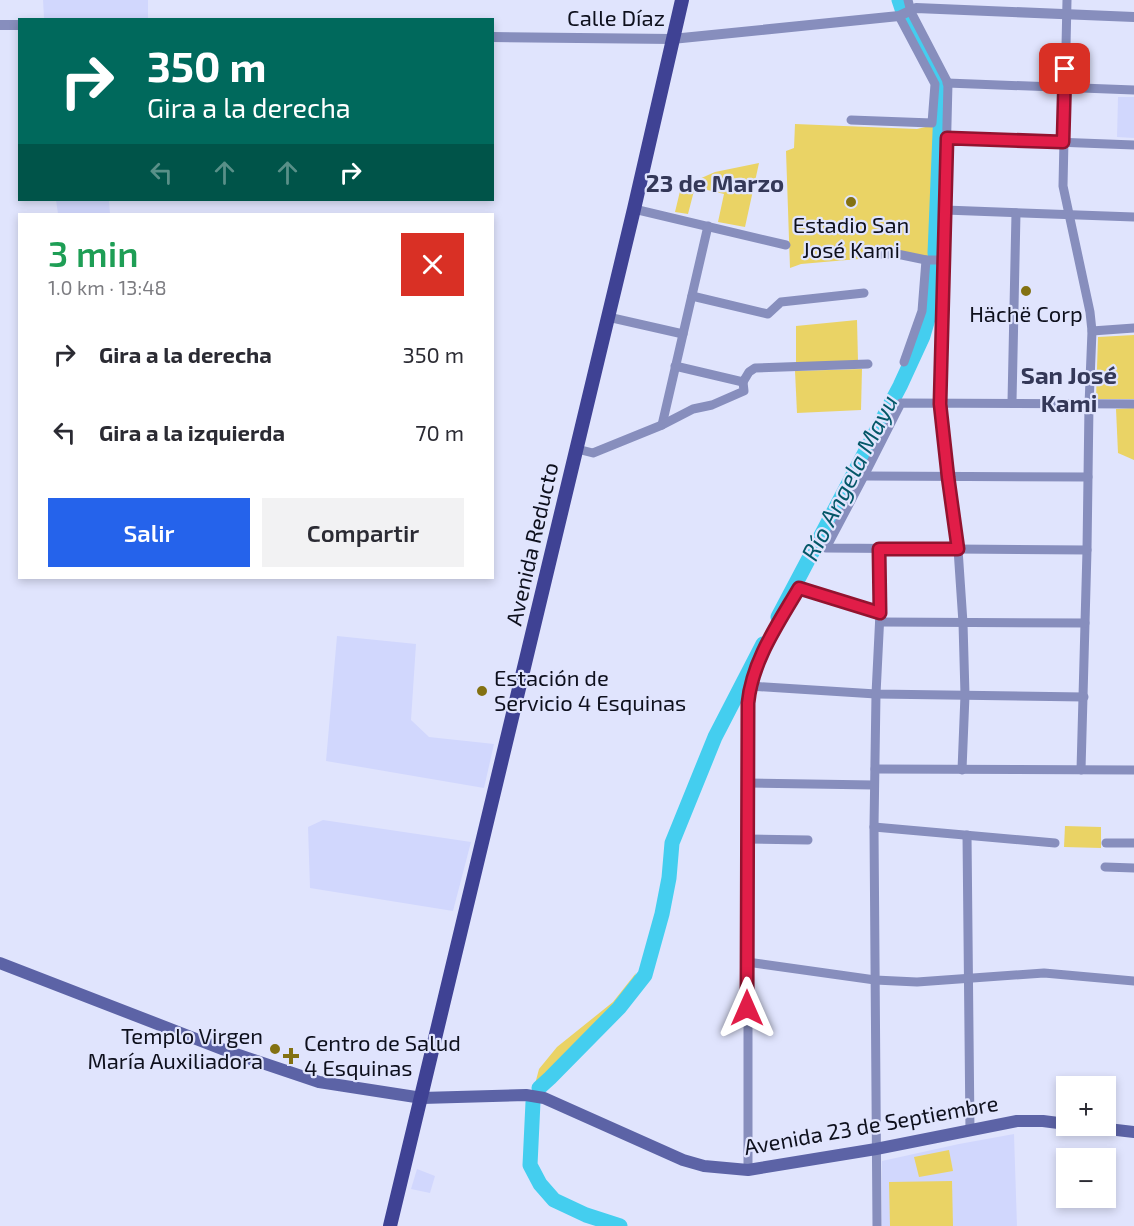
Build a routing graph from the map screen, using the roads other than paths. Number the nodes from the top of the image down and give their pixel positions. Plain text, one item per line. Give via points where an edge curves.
1 (682, 0) edge
2 (908, 0) edge
3 (1067, 0) edge
4 (911, 12) junction
5 (1066, 14) junction
6 (899, 16) junction
7 (1134, 17) edge
8 (0, 25) edge
9 (18, 25) edge
10 (494, 37) edge
11 (672, 39) junction
12 (948, 82) junction
13 (1065, 87) junction
14 (1134, 90) edge
15 (850, 120) dead end
16 (947, 138) junction
17 (1063, 142) junction
18 (1134, 145) edge
19 (634, 209) junction
20 (945, 210) junction
21 (1016, 213) junction
22 (1069, 215) junction
23 (1134, 217) edge
24 (708, 226) junction
25 (786, 245) dead end
26 (878, 254) dead end
27 (926, 260) junction
28 (944, 260) junction
29 (864, 293) dead end
30 (692, 296) junction
31 (608, 317) junction
32 (1134, 328) edge
33 (1092, 330) junction
34 (683, 334) junction
35 (904, 362) dead end
36 (868, 364) dead end
37 (675, 366) junction
38 (743, 382) junction
39 (1012, 402) junction
40 (940, 404) junction
41 (1134, 404) edge
42 (1089, 405) junction
43 (662, 425) junction
44 (577, 449) junction
45 (864, 476) junction
46 (948, 477) junction
47 (1088, 477) junction
48 (879, 549) junction
49 (958, 549) junction
50 (1087, 550) junction
51 (880, 617) junction
52 (963, 623) junction
53 (1085, 623) junction
54 (750, 686) junction
55 (876, 694) junction
56 (965, 695) junction
57 (1084, 697) junction
58 (875, 770) junction
59 (962, 770) junction
60 (1082, 770) junction
61 (1134, 770) edge
62 (748, 783) junction
63 (874, 785) junction
64 (874, 827) junction
65 (967, 835) junction
66 (747, 839) junction
67 (808, 840) dead end
68 (1055, 843) dead end
69 (1106, 843) dead end
70 (1134, 843) edge
71 (1105, 867) dead end
72 (1134, 868) edge
73 (747, 962) junction
74 (0, 963) edge
75 (968, 978) junction
76 (875, 980) junction
77 (1134, 981) edge
78 (422, 1098) junction
79 (1056, 1123) edge
80 (1116, 1130) edge
81 (970, 1131) junction
82 (1134, 1132) edge
83 (876, 1149) junction
84 (748, 1170) junction
85 (390, 1226) edge
86 (877, 1226) edge

1 - 11 main road, Avenida Reducto
2 - 4 street
3 - 5 street
4 - 5 street, Calle Díaz via 916,9
4 - 6 street, Calle Díaz
4 - 12 street
5 - 7 street, Calle Díaz
5 - 13 street
6 - 11 street, Calle Díaz
6 - 15 street via 935,84 932,123
8 - 9 street
10 - 11 street, Calle Díaz
11 - 19 main road, Avenida Reducto
12 - 13 street
12 - 16 street
13 - 14 street
13 - 17 street
16 - 17 street
16 - 20 street
17 - 18 street
17 - 22 street via 1063,186
19 - 24 street
19 - 31 main road, Avenida Reducto
20 - 21 street
20 - 28 street
21 - 22 street
21 - 39 street
22 - 23 street
22 - 33 street
24 - 25 street
24 - 30 street
26 - 27 street
27 - 28 street
27 - 35 street via 922,311
28 - 40 street
29 - 30 street via 781,302 768,314
30 - 34 street
31 - 34 street
31 - 44 main road, Avenida Reducto
32 - 33 street
33 - 42 street
34 - 37 street
36 - 38 street via 755,368
37 - 38 street
37 - 43 street
38 - 43 street via 744,391
39 - 40 street
39 - 42 street
40 - 45 street via 901,403
40 - 46 street
41 - 42 street
42 - 47 street
43 - 44 street via 593,453
44 - 78 main road, Avenida Reducto
45 - 46 street
45 - 48 street via 826,548
46 - 47 street
46 - 49 street
47 - 50 street
48 - 49 street
48 - 51 street
49 - 50 street
49 - 52 street
50 - 53 street
51 - 52 street
51 - 54 street via 799,588 771,635
51 - 55 street
52 - 53 street
52 - 56 street
53 - 57 street
54 - 55 street
54 - 62 street
55 - 56 street
55 - 58 street
56 - 57 street
56 - 59 street
57 - 60 street
58 - 59 street
58 - 63 street
59 - 60 street
60 - 61 street
62 - 63 street
62 - 66 street
63 - 64 street
64 - 65 street
64 - 76 street
65 - 68 street
65 - 75 street
66 - 67 street
66 - 73 street
69 - 70 street
71 - 72 street
73 - 76 street
73 - 84 street
74 - 78 main road, Avenida 23 de Septiembre via 227,1051 320,1082
75 - 76 street
75 - 77 street via 1044,973
75 - 81 street
76 - 83 street
78 - 84 main road, Avenida 23 de Septiembre via 544,1098 683,1160
78 - 85 main road, Avenida Reducto
79 - 81 main road, Avenida 23 de Septiembre via 1017,1121
80 - 82 main road
81 - 83 main road, Avenida 23 de Septiembre
83 - 84 main road, Avenida 23 de Septiembre
83 - 86 street

